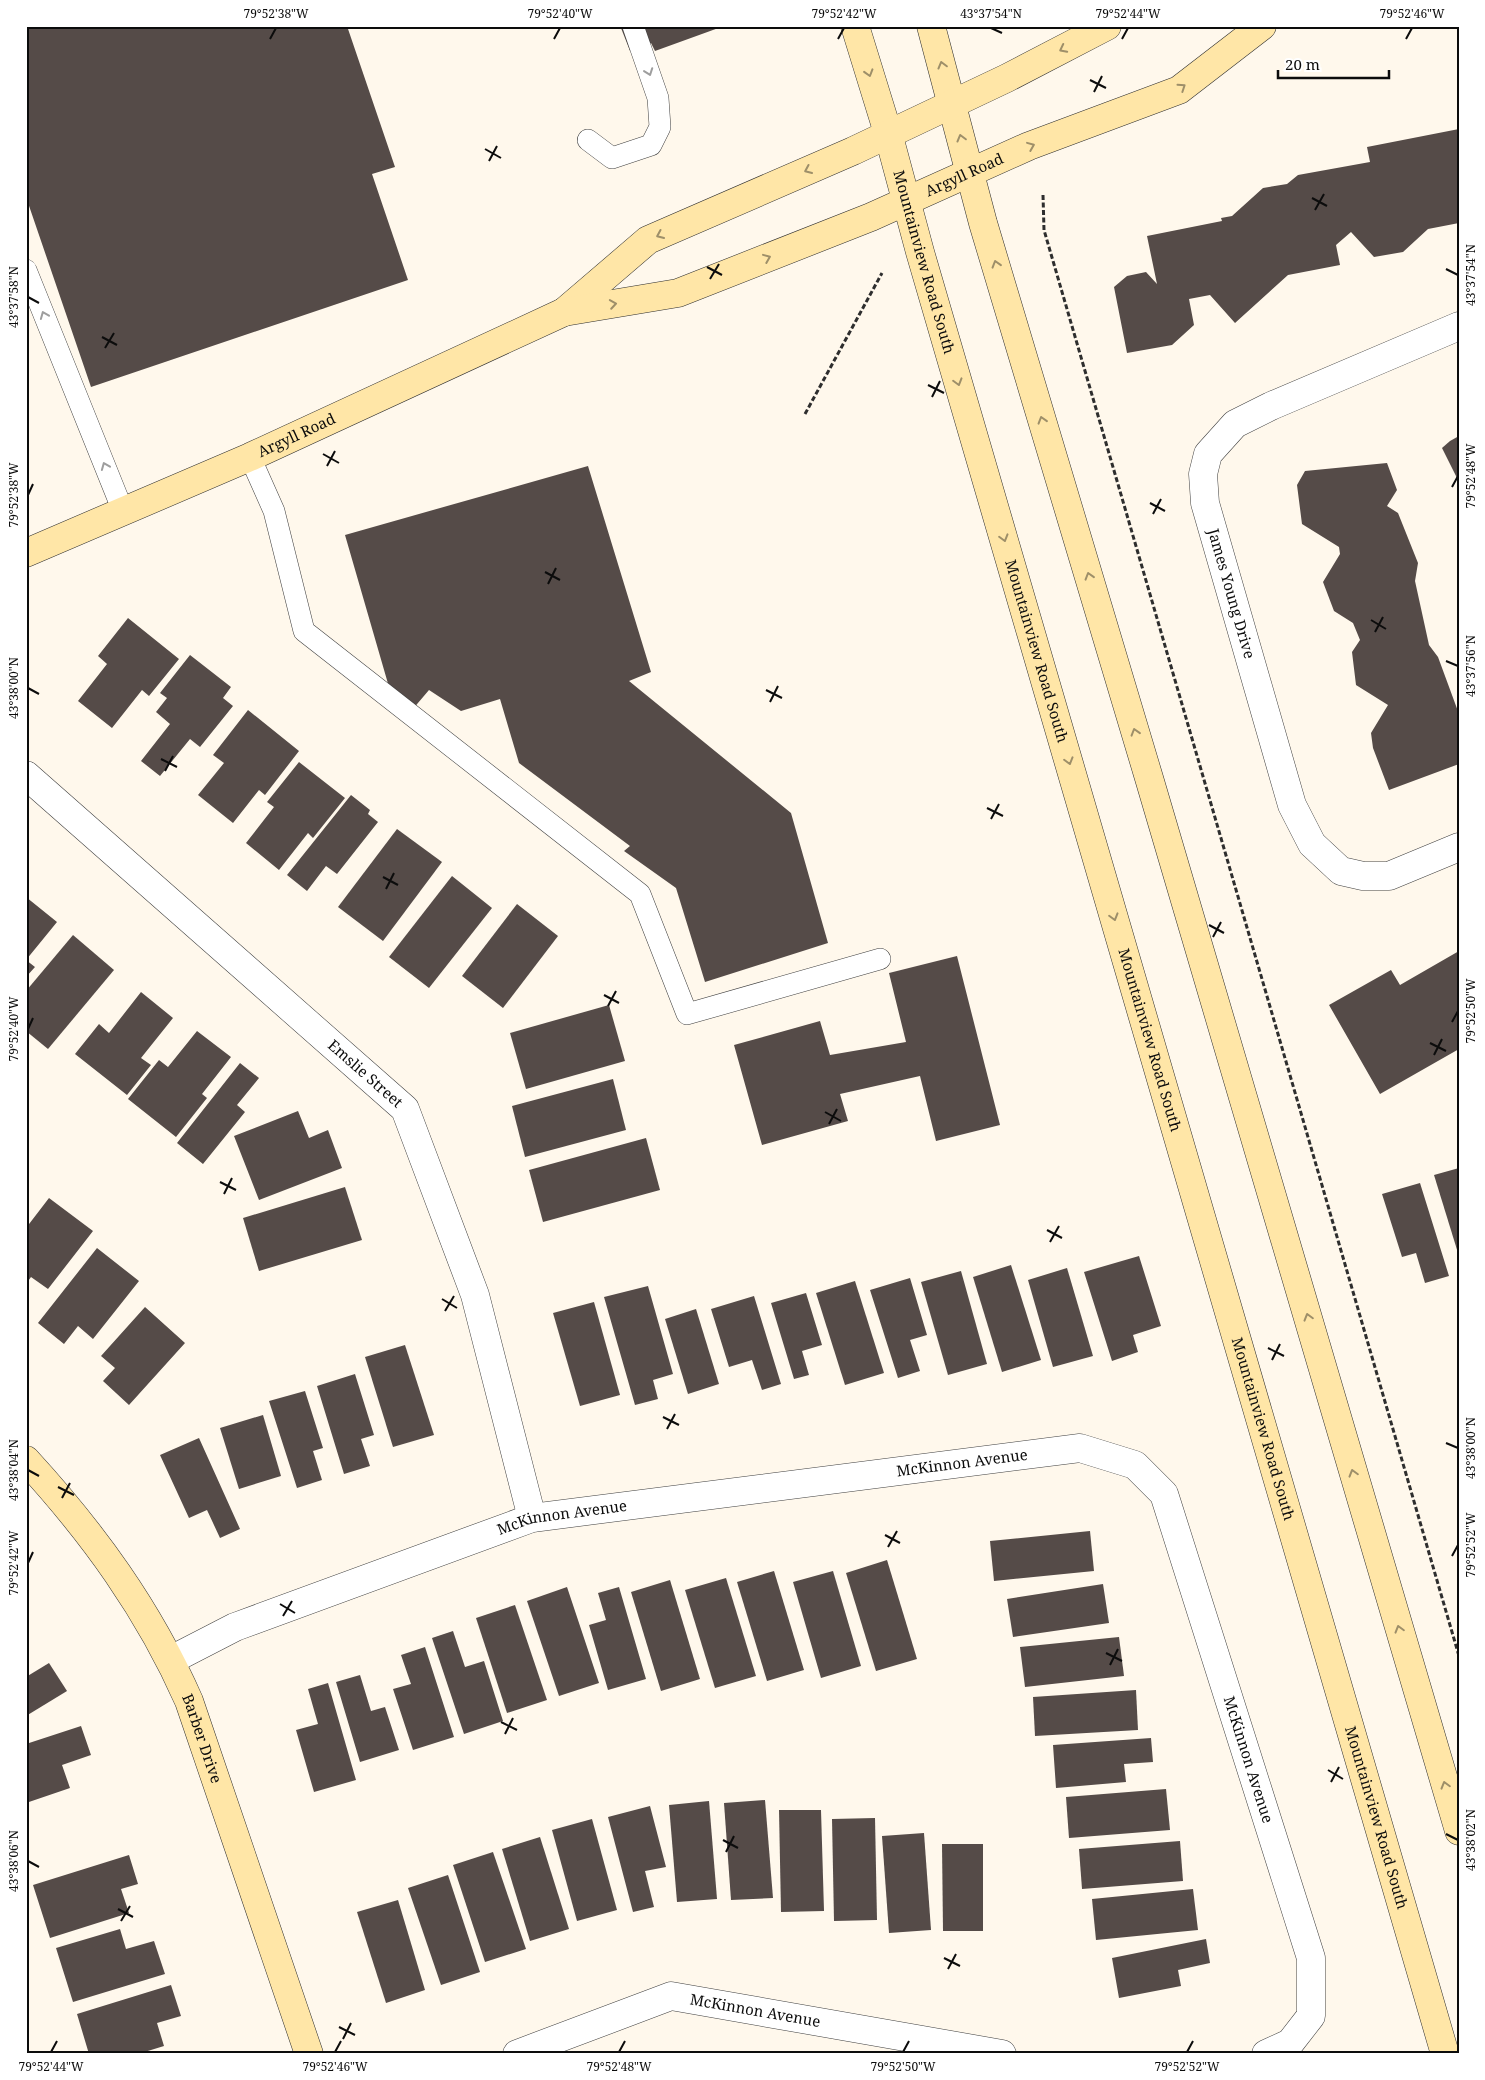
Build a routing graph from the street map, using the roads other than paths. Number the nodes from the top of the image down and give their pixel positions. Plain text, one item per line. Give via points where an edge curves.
1 (632, 26) edge
2 (855, 26) edge
3 (931, 26) edge
4 (1107, 26) edge
5 (1262, 26) edge
6 (952, 103) junction
7 (888, 133) junction
8 (588, 140) dead end
9 (970, 172) junction
10 (906, 201) junction
11 (26, 270) edge
12 (564, 312) junction
13 (1459, 326) edge
14 (250, 456) junction
15 (123, 511) junction
16 (26, 553) edge
17 (26, 776) edge
18 (1459, 847) edge
19 (880, 959) dead end
20 (26, 1460) edge
21 (532, 1518) junction
22 (171, 1660) junction
23 (1459, 1831) edge
24 (309, 2054) edge
25 (517, 2054) edge
26 (1002, 2054) edge
27 (1266, 2054) edge
28 (1445, 2054) edge

1 -> 8 lane via 658,98 660,127 651,145 612,158
2 -> 7 main road, Mountainview Road South
6 -> 3 main road
4 -> 6 main road, Argyll Road
9 -> 5 main road, Argyll Road via 1029,146 1179,90
6 - 7 main road, Argyll Road
9 -> 6 main road
7 - 10 main road, Mountainview Road South
7 -> 12 main road, Argyll Road via 648,240
9 - 10 main road, Argyll Road
23 -> 9 main road
12 -> 10 main road, Argyll Road via 678,293
10 -> 28 main road, Mountainview Road South
15 -> 11 lane
12 - 14 main road, Argyll Road
13 - 18 street, James Young Drive via 1235,424 1208,454 1203,474 1205,503 1292,805 1312,844 1341,871 1363,876 1389,876
14 - 15 main road, Argyll Road
14 - 19 lane via 274,511 304,631 640,894 687,1014
15 - 16 main road, Argyll Road
17 - 21 street, Emslie Street via 405,1109 475,1295
20 - 22 main road, Barber Drive via 64,1500 94,1539
21 - 22 street, McKinnon Avenue via 235,1627
21 - 27 street, McKinnon Avenue via 1080,1448 1135,1465 1164,1494 1311,1958 1311,2016 1290,2043
22 - 24 main road, Barber Drive via 192,1711
25 - 26 street, McKinnon Avenue via 671,1996

